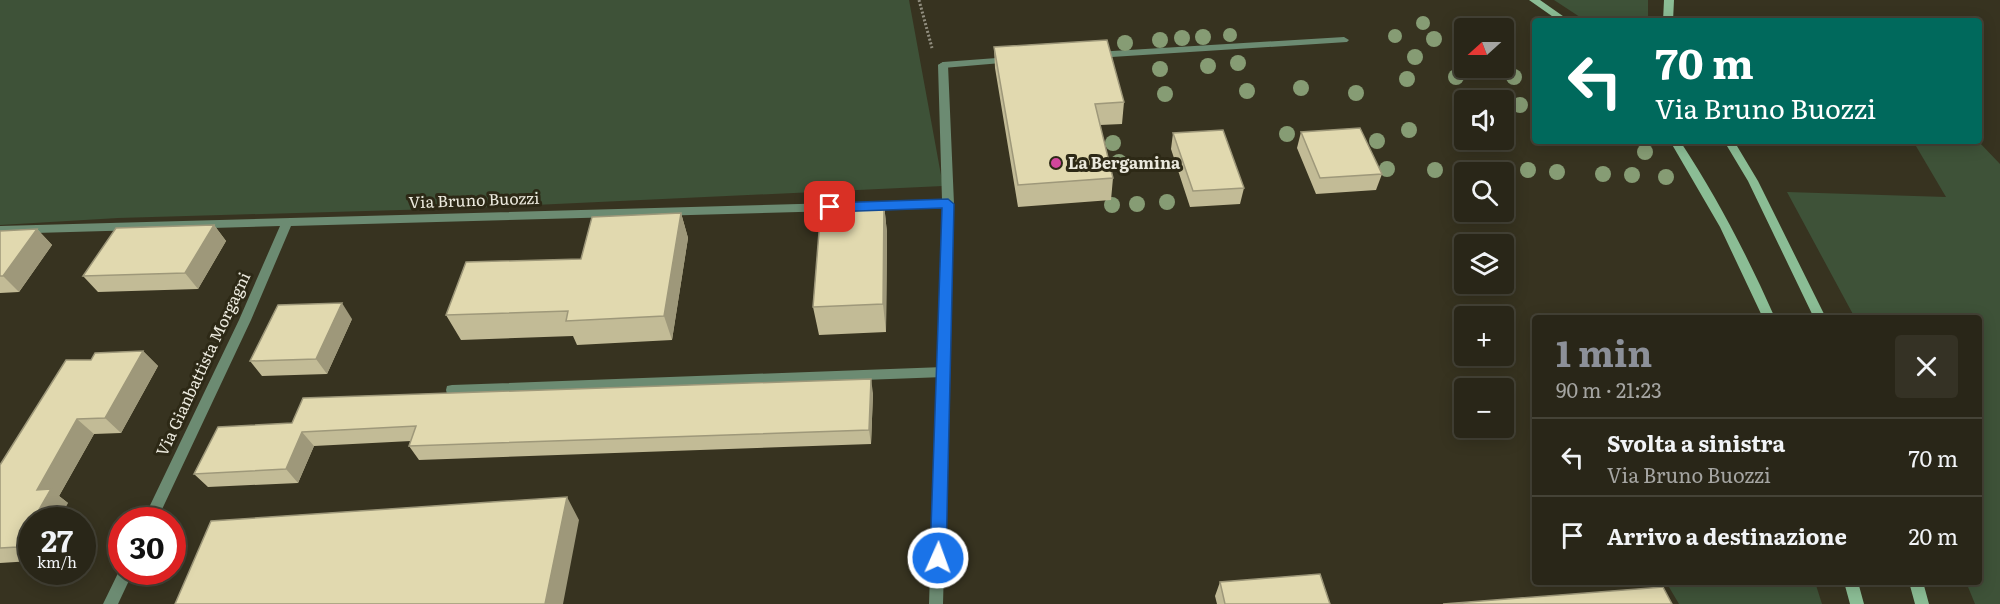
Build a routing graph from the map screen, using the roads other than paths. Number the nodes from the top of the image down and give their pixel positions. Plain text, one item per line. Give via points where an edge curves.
1 (1534, 0) edge
2 (1669, 0) edge
3 (1560, 18) edge
4 (1668, 18) edge
5 (1344, 40) dead end
6 (1084, 56) edge
7 (1025, 59) edge
8 (1677, 144) edge
9 (1731, 144) edge
10 (948, 204) junction
11 (287, 222) junction
12 (0, 230) edge
13 (1768, 315) edge
14 (1819, 315) edge
15 (944, 372) junction
16 (452, 390) dead end
17 (156, 507) edge
18 (120, 585) edge
19 (1852, 585) edge
20 (1917, 585) edge
21 (110, 604) edge
22 (936, 604) edge
23 (1857, 604) edge
24 (1922, 604) edge

1 - 3 main road
2 - 4 main road
5 - 6 street
7 - 10 street via 943,64
8 - 13 main road via 1743,257
9 - 14 main road
10 - 11 street, Via Bruno Buozzi
10 - 15 street
11 - 12 street, Via Bruno Buozzi
11 - 17 street, Via Gianbattista Morgagni
15 - 16 street
15 - 22 street
18 - 21 street
19 - 23 main road
20 - 24 main road

